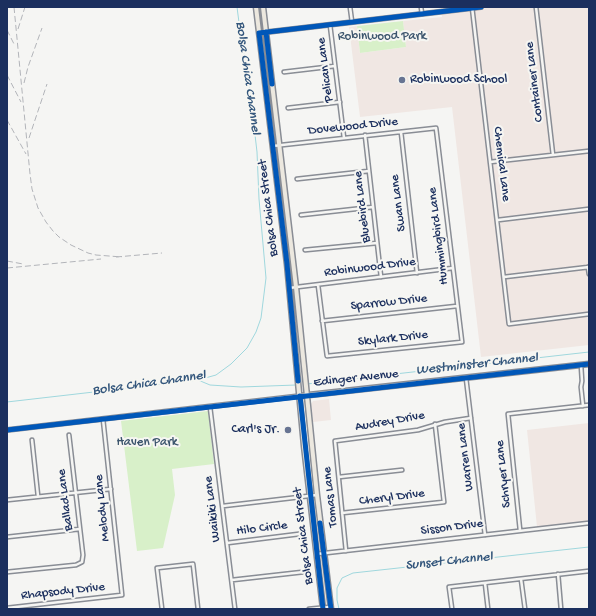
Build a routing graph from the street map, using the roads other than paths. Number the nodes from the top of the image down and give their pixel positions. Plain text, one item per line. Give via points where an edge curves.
1 (256, 7) edge
2 (263, 7) edge
3 (350, 7) edge
4 (421, 7) edge
5 (481, 7) edge
6 (536, 7) edge
7 (472, 8) edge
8 (422, 14) junction
9 (352, 22) junction
10 (330, 25) junction
11 (266, 32) junction
12 (259, 33) junction
13 (335, 66) junction
14 (284, 72) dead end
15 (340, 102) junction
16 (288, 108) dead end
17 (436, 128) joint
18 (401, 132) junction
19 (365, 136) junction
20 (344, 138) junction
21 (279, 145) junction
22 (273, 146) junction
23 (589, 151) edge
24 (554, 155) junction
25 (490, 162) junction
26 (369, 170) junction
27 (297, 179) dead end
28 (373, 207) junction
29 (589, 209) edge
30 (301, 215) dead end
31 (498, 220) junction
32 (377, 243) junction
33 (305, 250) dead end
34 (589, 267) edge
35 (453, 268) junction
36 (417, 272) junction
37 (589, 274) edge
38 (381, 277) junction
39 (504, 277) junction
40 (318, 285) junction
41 (296, 287) junction
42 (289, 288) junction
43 (457, 306) junction
44 (589, 314) edge
45 (322, 321) junction
46 (462, 342) joint
47 (589, 364) edge
48 (581, 365) junction
49 (466, 378) junction
50 (300, 396) junction
51 (307, 396) junction
52 (589, 405) edge
53 (582, 406) junction
54 (210, 407) junction
55 (471, 418) junction
56 (103, 419) junction
57 (435, 424) junction
58 (7, 430) edge
59 (69, 435) dead end
60 (32, 440) dead end
61 (335, 441) joint
62 (312, 445) junction
63 (304, 446) junction
64 (402, 470) dead end
65 (339, 477) junction
66 (111, 489) junction
67 (76, 493) junction
68 (317, 495) junction
69 (38, 496) junction
70 (310, 496) junction
71 (7, 500) edge
72 (223, 506) junction
73 (342, 514) junction
74 (589, 523) edge
75 (80, 529) junction
76 (520, 530) junction
77 (299, 534) dead end
78 (485, 535) junction
79 (7, 537) edge
80 (227, 543) junction
81 (346, 551) junction
82 (324, 553) junction
83 (317, 554) junction
84 (589, 571) edge
85 (7, 572) edge
86 (303, 572) dead end
87 (558, 574) junction
88 (521, 579) junction
89 (232, 580) junction
90 (485, 583) junction
91 (122, 596) joint
92 (7, 608) edge
93 (323, 608) edge
94 (330, 608) edge
95 (162, 609) edge
96 (198, 609) edge
97 (235, 609) edge
98 (309, 609) edge
99 (452, 609) edge
100 (488, 609) edge
101 (525, 609) edge
102 (561, 609) edge

1 - 12 main road, Bolsa Chica Street
2 - 11 main road, Bolsa Chica Street
3 - 9 street
4 - 8 street
5 - 7 street
6 - 24 street, Container Lane
7 - 8 street
7 - 25 street, Chemical Lane
8 - 9 street
9 - 10 street
10 - 11 street
10 - 13 street, Pelican Lane
11 - 12 street
11 - 21 main road, Bolsa Chica Street
12 - 22 main road, Bolsa Chica Street
13 - 14 street
13 - 15 street, Pelican Lane
15 - 16 street
15 - 20 street, Pelican Lane
17 - 18 street, Dovewood Drive
17 - 35 street, Hummingbird Lane
18 - 19 street, Dovewood Drive
18 - 36 street, Swan Lane
19 - 20 street, Dovewood Drive
19 - 26 street, Bluebird Lane
20 - 21 street, Dovewood Drive
21 - 22 street, Dovewood Drive
21 - 41 main road, Bolsa Chica Street
22 - 42 main road, Bolsa Chica Street
23 - 24 street
24 - 25 street
25 - 31 street, Chemical Lane
26 - 27 street
26 - 28 street, Bluebird Lane
28 - 30 street
28 - 32 street, Bluebird Lane
29 - 31 street
31 - 39 street, Chemical Lane
32 - 33 street
32 - 38 street, Bluebird Lane
34 - 37 street
34 - 39 street
35 - 36 street, Robinwood Drive
35 - 43 street, Hummingbird Lane
36 - 38 street, Robinwood Drive
38 - 40 street, Robinwood Drive
39 - 44 street, Chemical Lane via 509,324
40 - 41 street, Robinwood Drive
40 - 45 street
41 - 42 street, Robinwood Drive
41 - 51 main road, Bolsa Chica Street
42 - 50 main road, Bolsa Chica Street
43 - 45 street, Sparrow Drive
43 - 46 street, Hummingbird Lane
45 - 46 street, Skylark Drive via 327,356
47 - 48 main road, Edinger Avenue
48 - 49 main road, Edinger Avenue
48 - 53 street
49 - 51 main road, Edinger Avenue
49 - 55 street, Warren Lane
50 - 51 main road, Edinger Avenue
50 - 54 main road, Edinger Avenue
50 - 63 main road, Bolsa Chica Street
51 - 62 main road, Bolsa Chica Street
52 - 53 street
53 - 76 street, Schryer Lane via 508,414
54 - 56 main road, Edinger Avenue
54 - 72 street, Waikiki Lane
55 - 57 street, Audrey Drive
55 - 78 street, Warren Lane
56 - 58 main road, Edinger Avenue
56 - 66 street, Melody Lane
57 - 61 street, Audrey Drive via 418,430
57 - 73 street, Cheryl Drive via 444,502
59 - 67 street, Ballad Lane
60 - 69 street
61 - 65 street, Tomas Lane
62 - 63 main road
62 - 68 main road, Bolsa Chica Street
63 - 70 main road, Bolsa Chica Street
64 - 65 street
65 - 73 street, Tomas Lane
66 - 67 street
66 - 91 street, Melody Lane
67 - 69 street
67 - 75 street, Ballad Lane
68 - 70 street
68 - 82 main road, Bolsa Chica Street
69 - 71 street
70 - 72 street
70 - 83 main road, Bolsa Chica Street
72 - 80 street, Waikiki Lane
73 - 81 street, Tomas Lane
74 - 76 street, Sisson Drive
75 - 79 street
75 - 85 street, Ballad Lane via 82,562 76,565
76 - 78 street, Sisson Drive
77 - 80 street, Hilo Circle
78 - 81 street, Sisson Drive
80 - 89 street, Waikiki Lane
81 - 82 street, Sisson Drive
82 - 83 street, Sisson Drive
82 - 94 main road, Bolsa Chica Street
83 - 93 main road, Bolsa Chica Street
84 - 87 street
86 - 89 street
87 - 88 street
87 - 102 street
88 - 90 street
88 - 101 street
89 - 97 street, Waikiki Lane
90 - 99 street via 449,587
90 - 100 street
91 - 92 street, Rhapsody Drive
93 - 94 street
93 - 98 street
95 - 96 street via 157,568 192,564

